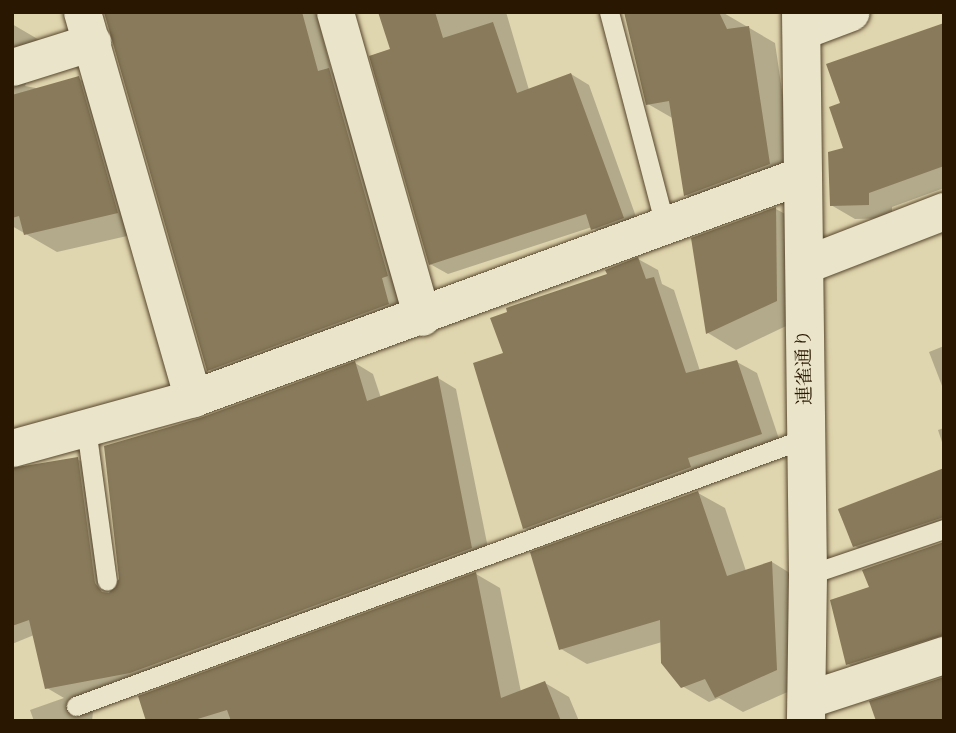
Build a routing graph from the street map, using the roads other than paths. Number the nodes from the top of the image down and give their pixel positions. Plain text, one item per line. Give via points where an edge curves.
1 (335, 12) edge
2 (609, 12) edge
3 (851, 12) edge
4 (801, 22) edge
5 (87, 27) edge
6 (12, 67) edge
7 (802, 174) junction
8 (944, 211) edge
9 (665, 225) junction
10 (803, 265) junction
11 (422, 317) junction
12 (193, 398) junction
13 (86, 428) junction
14 (806, 438) junction
15 (12, 448) edge
16 (944, 529) edge
17 (808, 575) junction
18 (107, 581) dead end
19 (944, 655) edge
20 (76, 706) dead end
21 (806, 710) edge

1 - 11 street
2 - 9 lane
3 - 4 street
4 - 7 main road, 連雀通り
5 - 6 street
5 - 12 street
7 - 9 street
7 - 10 main road, 連雀通り
8 - 10 street
9 - 11 street
10 - 14 main road, 連雀通り
11 - 12 street
12 - 13 street
13 - 15 street
13 - 18 lane
14 - 17 main road, 連雀通り
14 - 20 lane
16 - 17 lane
17 - 21 main road, 連雀通り
19 - 21 street

